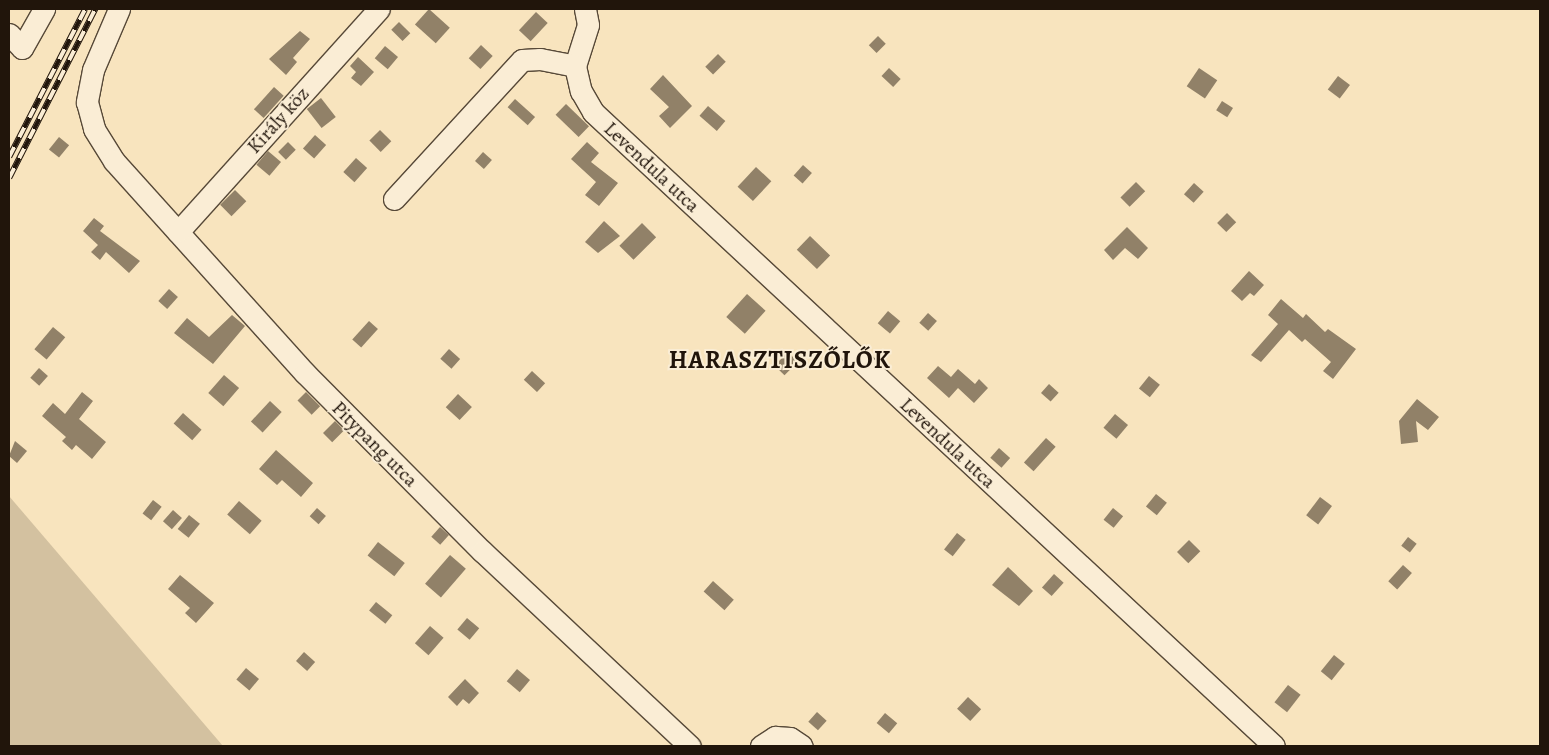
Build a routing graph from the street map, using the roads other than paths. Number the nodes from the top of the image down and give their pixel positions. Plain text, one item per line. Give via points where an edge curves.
1 (44, 9) edge
2 (119, 9) edge
3 (379, 9) edge
4 (585, 9) edge
5 (9, 34) edge
6 (575, 66) junction
7 (394, 199) dead end
8 (178, 232) junction
9 (690, 746) edge
10 (761, 746) edge
11 (802, 746) edge
12 (1274, 746) edge

1 - 5 street via 22,48
2 - 8 street, Pitypang utca via 93,70 87,102 90,115 114,161
3 - 8 street, Király köz
4 - 6 street via 588,25
6 - 7 street via 540,59 522,60
6 - 12 street, Levendula utca via 581,91 593,112
8 - 9 street, Pitypang utca via 305,373 468,538
10 - 11 street via 768,739 781,737

